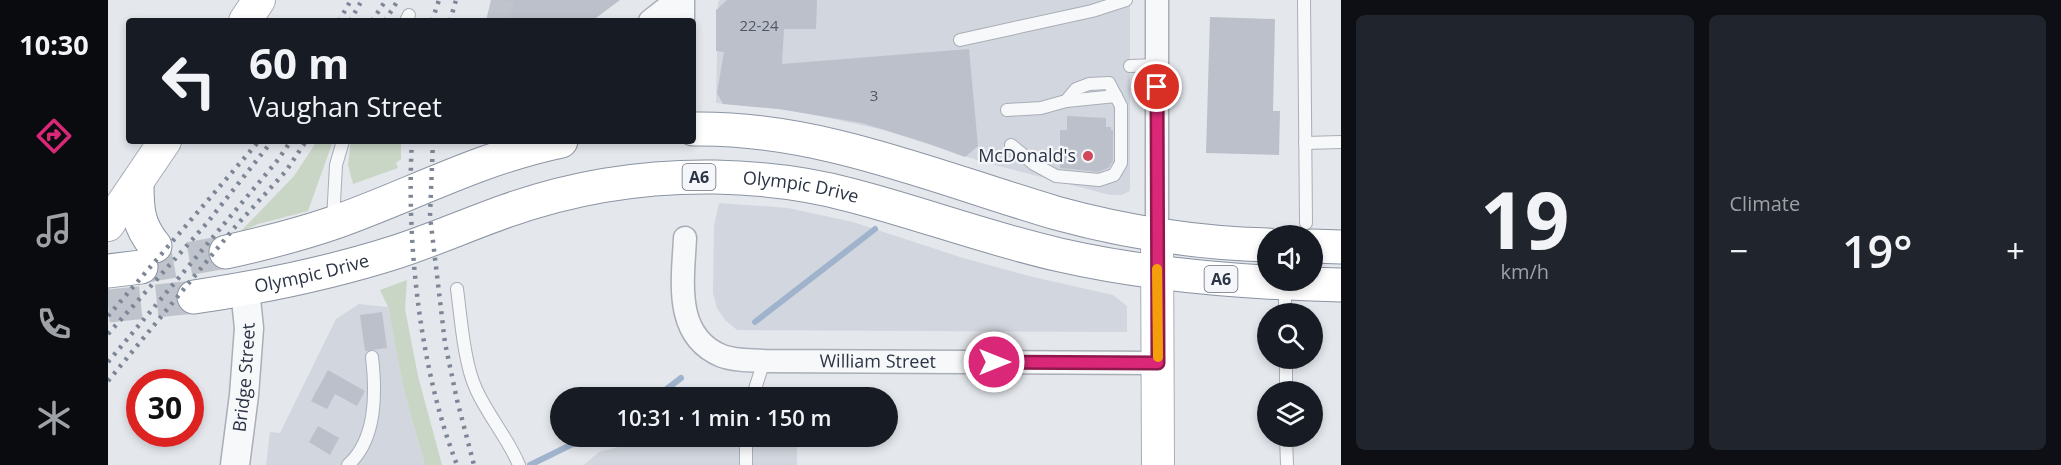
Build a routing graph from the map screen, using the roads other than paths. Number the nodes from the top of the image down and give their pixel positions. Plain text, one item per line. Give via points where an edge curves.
1 (259, 0) edge
2 (1126, 0) edge
3 (1157, 0) edge
4 (1304, 0) edge
5 (676, 5) edge
6 (247, 18) edge
7 (655, 18) edge
8 (960, 40) dead end
9 (1157, 65) junction
10 (1130, 66) dead end
11 (1007, 110) dead end
12 (696, 129) edge
13 (1341, 142) edge
14 (1305, 143) junction
15 (163, 144) edge
16 (342, 144) edge
17 (550, 144) edge
18 (1011, 145) dead end
19 (137, 184) junction
20 (333, 223) junction
21 (108, 225) edge
22 (1309, 225) edge
23 (1157, 235) junction
24 (685, 238) dead end
25 (1323, 240) edge
26 (1257, 245) edge
27 (1341, 247) edge
28 (226, 252) tunnel mouth
29 (108, 272) edge
30 (1157, 273) junction
31 (1341, 285) edge
32 (457, 289) dead end
33 (245, 290) junction
34 (194, 297) tunnel mouth
35 (1285, 298) edge
36 (372, 357) dead end
37 (764, 361) junction
38 (1145, 363) junction
39 (756, 387) edge
40 (746, 447) edge
41 (1286, 447) edge
42 (519, 464) edge
43 (235, 465) edge
44 (348, 465) edge
45 (746, 465) edge
46 (1158, 465) edge
47 (1287, 465) edge

1 - 6 main road
2 - 8 lane
3 - 9 street
4 - 14 lane
5 - 7 street
9 - 10 lane
9 - 23 street
11 - 18 lane via 1041,108 1066,101 1076,88 1109,83 1121,106 1120,163 1114,175 1099,180 1056,176
12 - 23 highway, A6 via 780,135 839,147 1057,213
13 - 14 lane
14 - 22 lane
15 - 19 main road
16 - 20 lane via 336,165
17 - 20 highway via 487,161
19 - 21 main road
19 - 29 highway via 137,213 148,256
20 - 28 highway
23 - 26 highway, A6
23 - 30 main road
24 - 37 street, William Street via 682,295 693,332 723,356
25 - 27 highway
30 - 33 highway, Olympic Drive / A6 via 1059,255 848,194 758,179 715,177 624,183 567,193 377,258
30 - 35 highway, Olympic Drive / A6
30 - 38 main road
31 - 35 highway, Olympic Drive / A6
32 - 42 lane via 475,388
33 - 34 highway, Olympic Drive / A6
33 - 43 street, Bridge Street via 249,328
36 - 44 lane via 375,403 364,442
37 - 38 street, William Street
37 - 39 lane
38 - 46 main road
40 - 45 lane
41 - 47 lane

